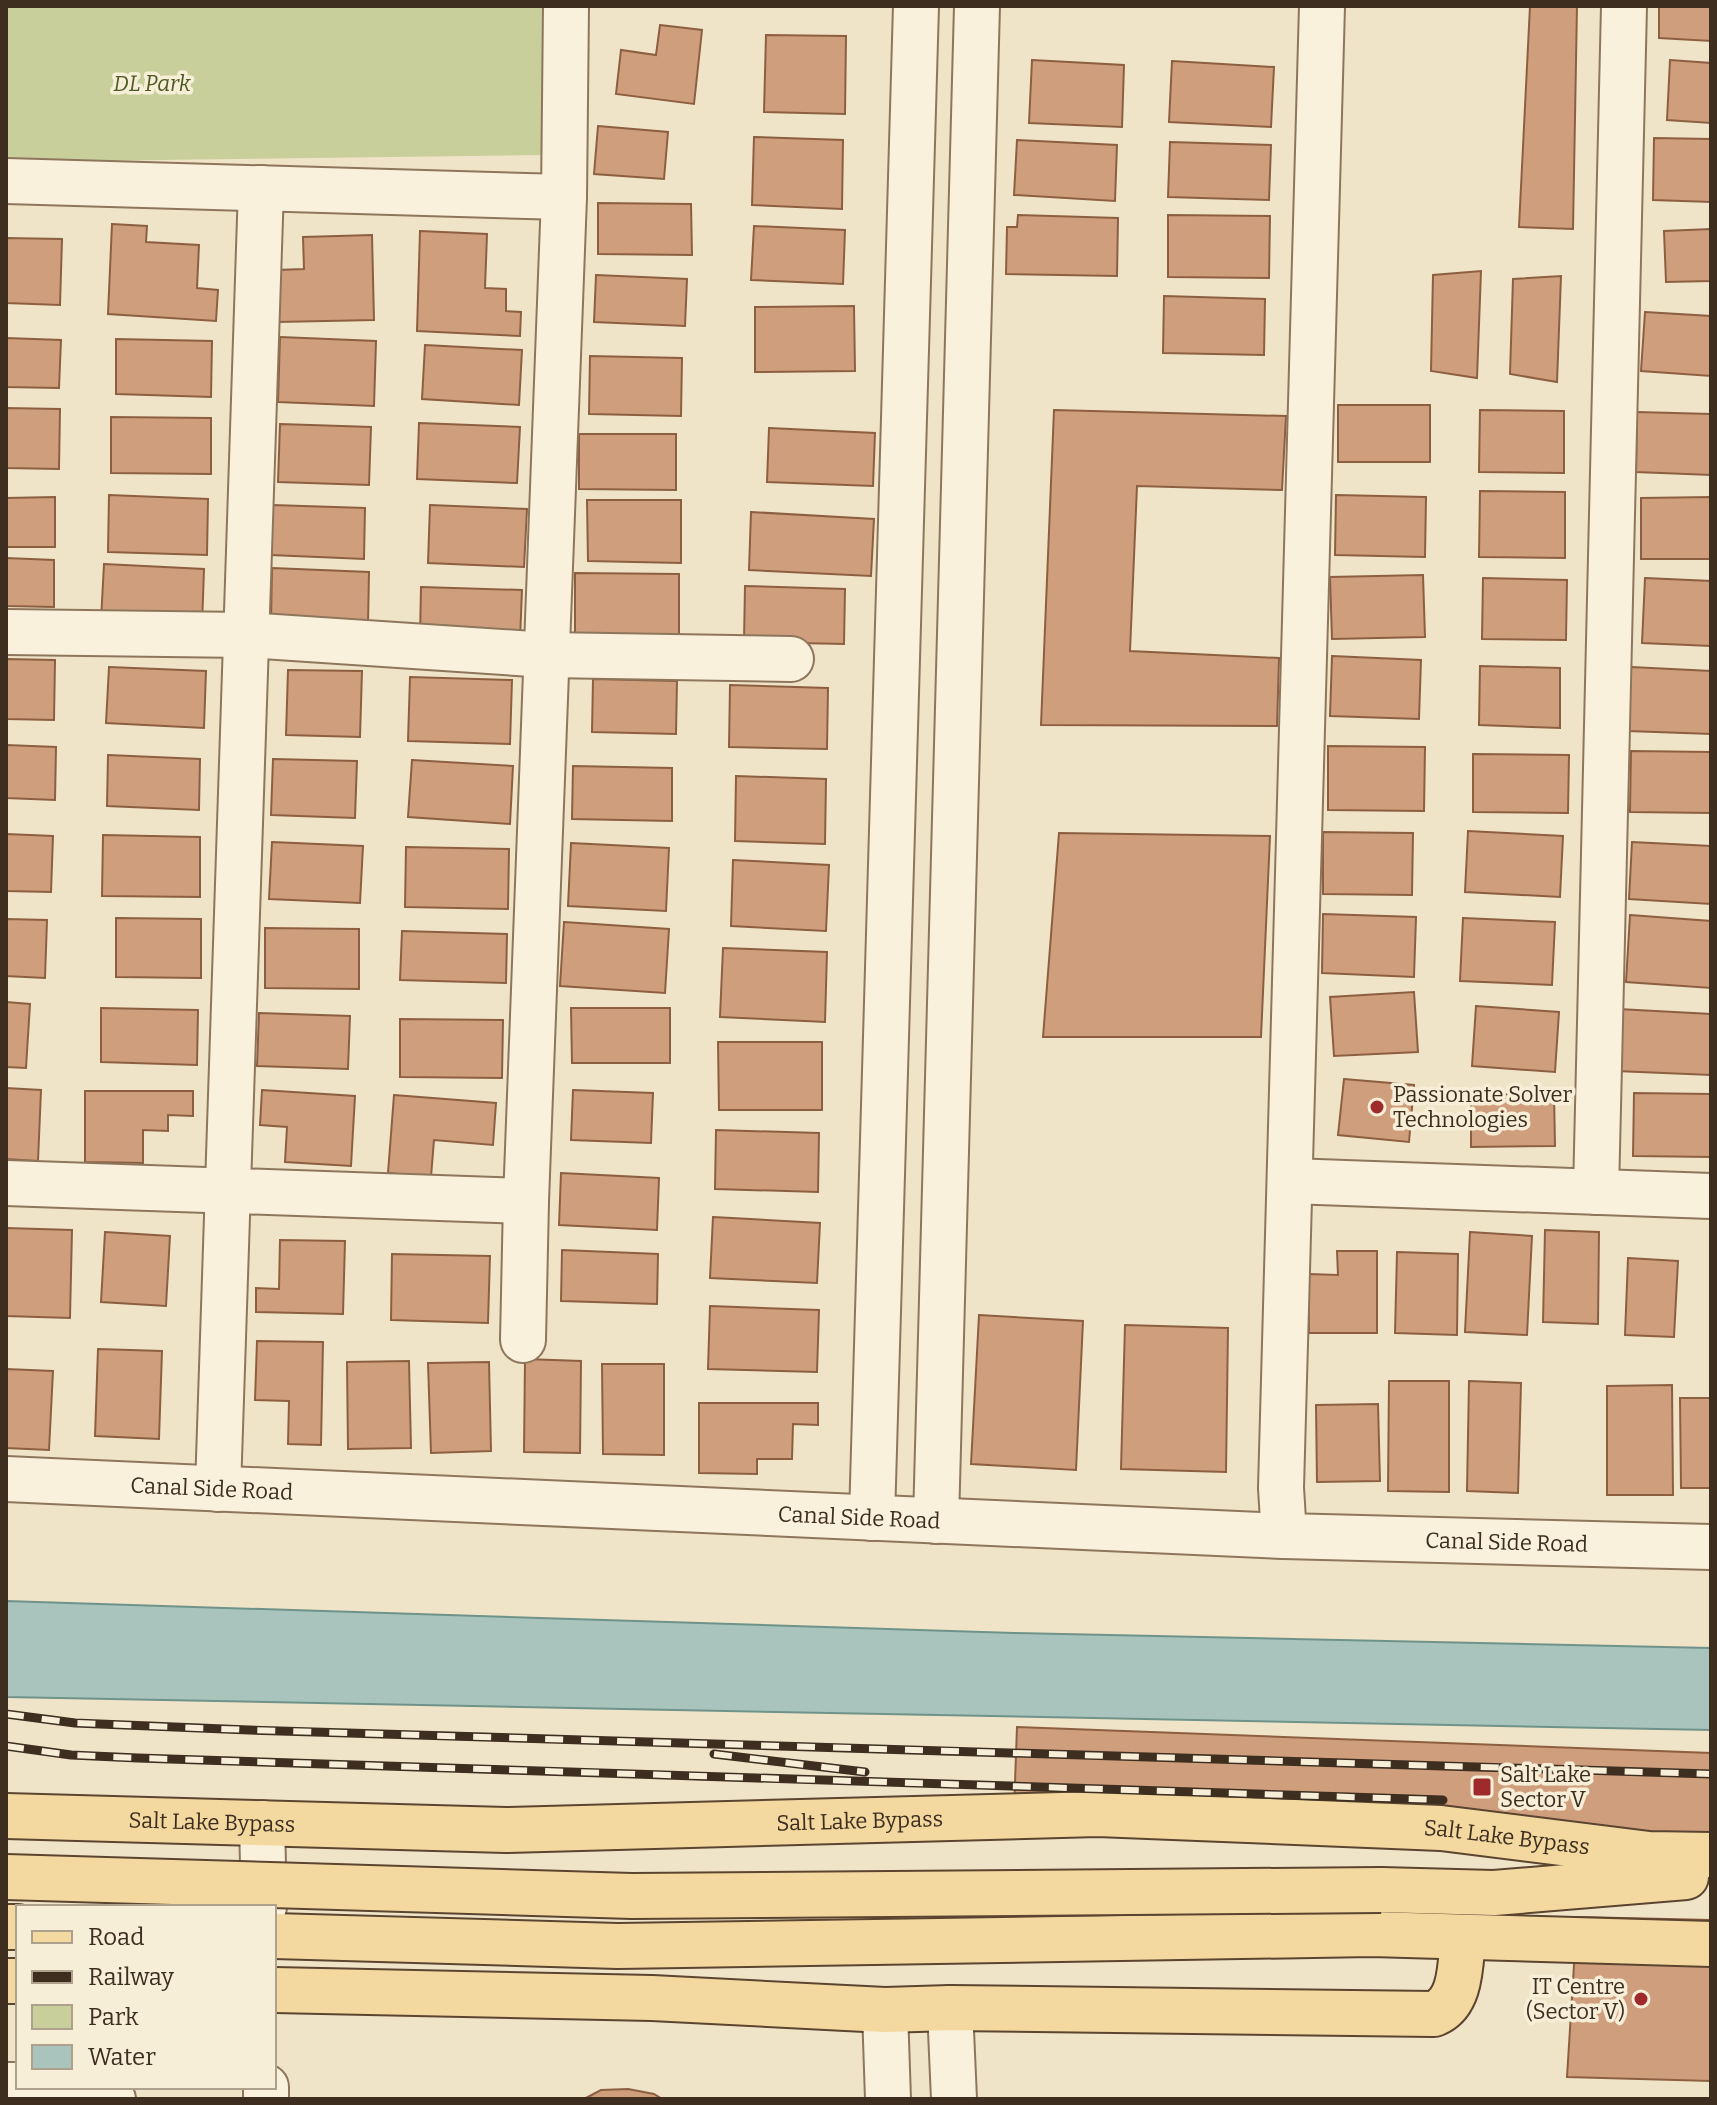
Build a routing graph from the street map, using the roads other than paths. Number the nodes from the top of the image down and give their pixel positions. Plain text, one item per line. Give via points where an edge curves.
1 (566, 6) edge
2 (916, 6) edge
3 (977, 6) edge
4 (1322, 6) edge
5 (1624, 6) edge
6 (6, 181) edge
7 (261, 188) junction
8 (564, 197) junction
9 (6, 632) edge
10 (246, 635) junction
11 (547, 655) junction
12 (791, 659) dead end
13 (1290, 1181) junction
14 (6, 1183) edge
15 (228, 1191) junction
16 (1596, 1192) junction
17 (1711, 1196) edge
18 (526, 1201) junction
19 (523, 1340) dead end
20 (6, 1479) edge
21 (218, 1489) junction
22 (872, 1518) junction
23 (936, 1521) junction
24 (1284, 1536) junction
25 (1711, 1547) edge
26 (6, 1816) edge
27 (262, 1823) junction
28 (1711, 1855) edge
29 (1711, 1875) edge
30 (6, 1877) edge
31 (264, 1905) edge
32 (276, 1936) edge
33 (1463, 1938) junction
34 (1711, 1944) edge
35 (276, 1990) edge
36 (950, 2008) junction
37 (885, 2010) junction
38 (68, 2089) edge
39 (113, 2099) edge
40 (888, 2099) edge
41 (954, 2099) edge

1 - 8 street
2 - 22 street
3 - 23 street
4 - 13 street
5 - 16 street
6 - 7 street
7 - 8 street
7 - 10 street
8 - 11 street
9 - 10 street
10 - 11 street
10 - 15 street
11 - 12 street
11 - 18 street
13 - 16 street
13 - 24 street
14 - 15 street
15 - 18 street
15 - 21 street
16 - 17 street
18 - 19 street
20 - 21 street, Canal Side Road
21 - 22 street, Canal Side Road
22 - 23 street, Canal Side Road
23 - 24 street, Canal Side Road
24 - 25 street, Canal Side Road
26 - 27 main road, Salt Lake Bypass
27 - 28 main road, Salt Lake Bypass via 506,1830 1098,1814 1441,1828 1649,1854
27 - 31 street
29 - 30 main road, bridge via 1494,1893 632,1896
32 - 33 main road via 618,1946 1372,1934
33 - 34 main road
33 - 36 main road via 1453,1996 1434,2014
35 - 37 main road via 652,1998
36 - 37 main road
36 - 41 street
37 - 40 street
38 - 39 street

